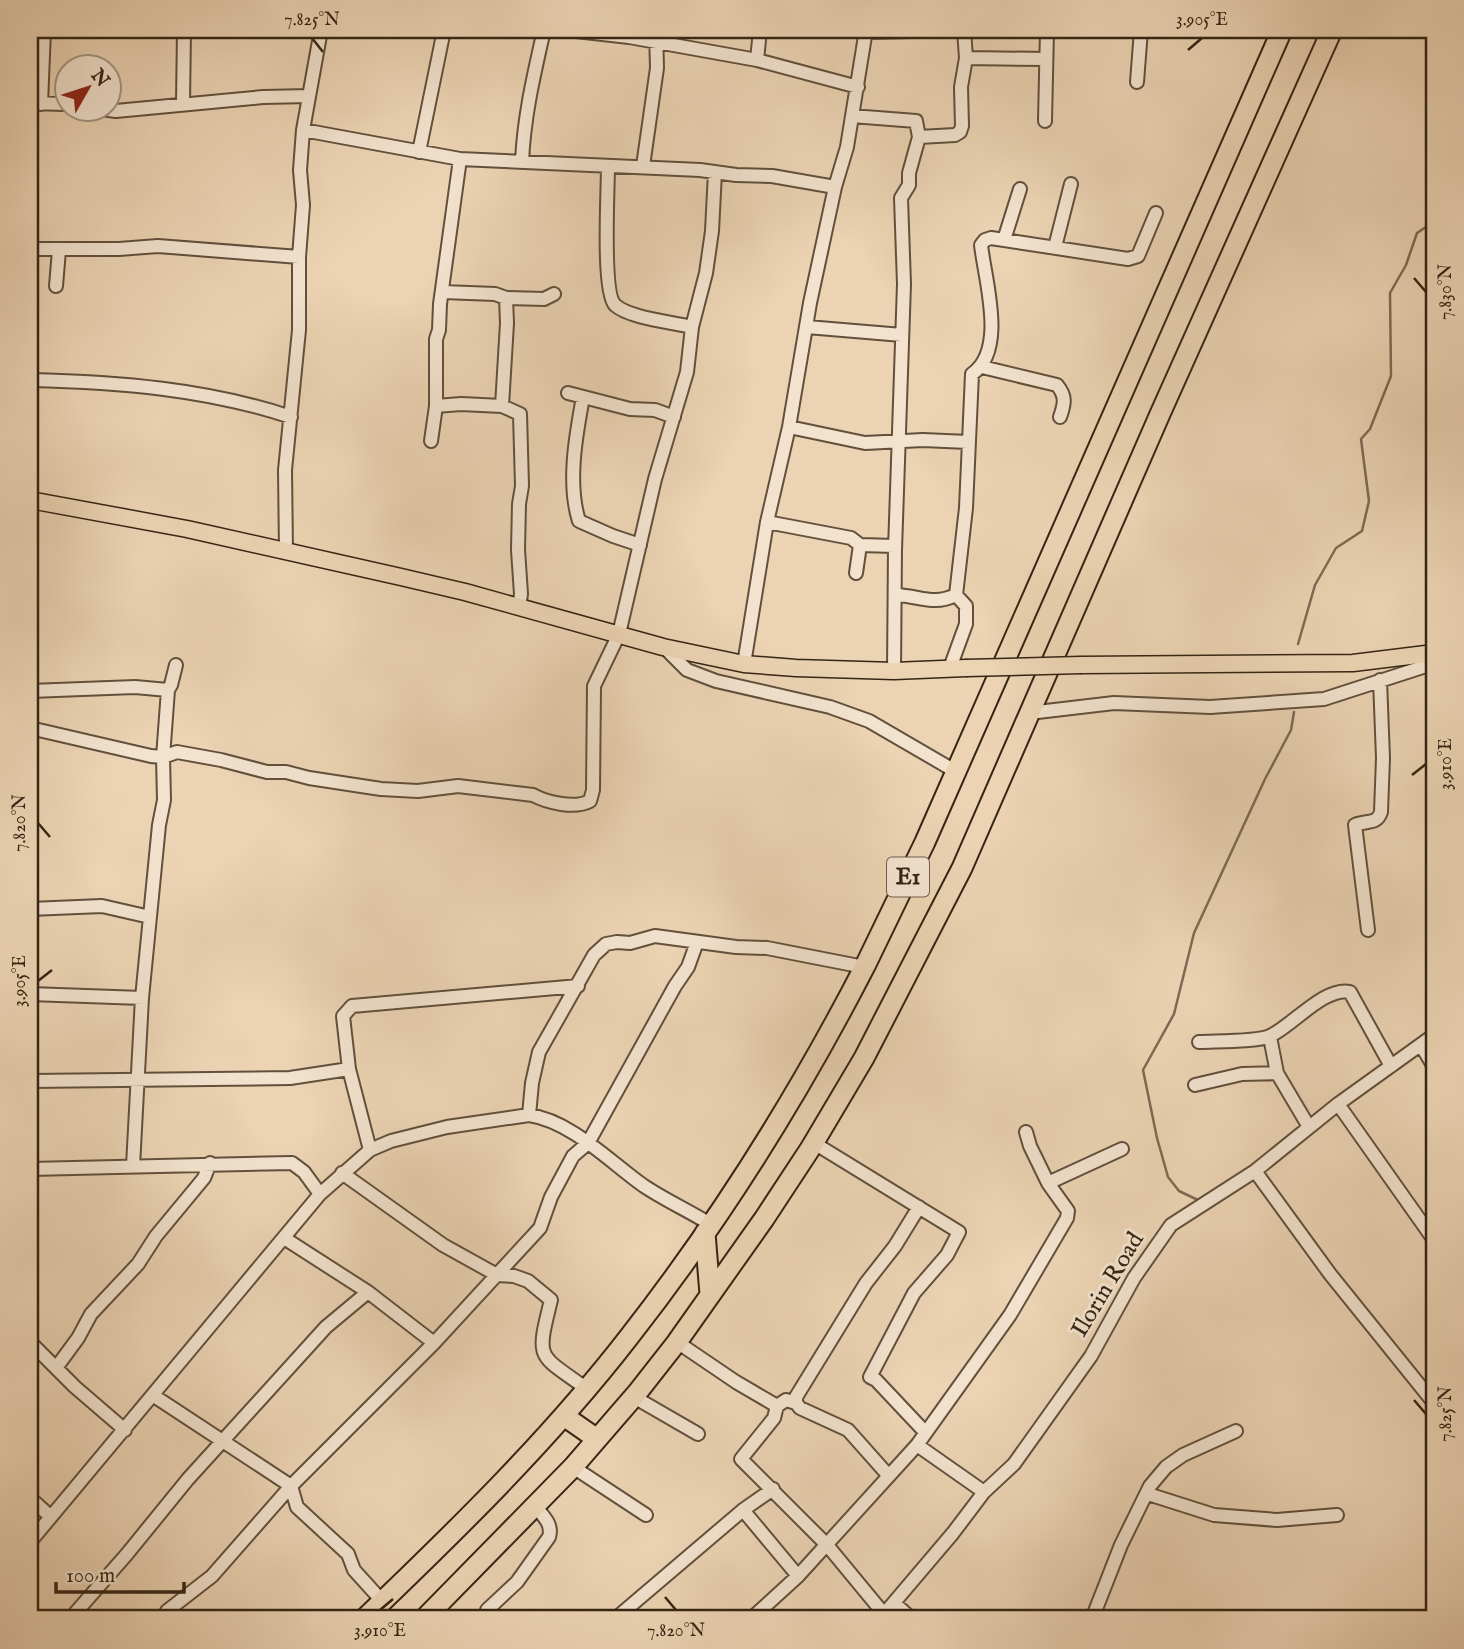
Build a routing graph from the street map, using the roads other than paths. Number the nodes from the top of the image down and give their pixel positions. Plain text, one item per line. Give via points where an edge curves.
1 (44, 30) edge
2 (184, 30) edge
3 (321, 30) edge
4 (444, 30) edge
5 (544, 30) edge
6 (567, 30) edge
7 (760, 30) edge
8 (964, 30) edge
9 (1047, 30) edge
10 (1141, 30) edge
11 (1282, 30) edge
12 (1332, 30) edge
13 (866, 31) edge
14 (656, 36) edge
15 (966, 58) junction
16 (1046, 59) junction
17 (757, 60) junction
18 (1137, 82) dead end
19 (858, 87) junction
20 (309, 96) junction
21 (35, 103) edge
22 (183, 103) junction
23 (122, 110) edge
24 (852, 116) junction
25 (1045, 121) dead end
26 (303, 130) junction
27 (919, 136) junction
28 (419, 152) junction
29 (460, 159) junction
30 (522, 162) junction
31 (608, 166) junction
32 (643, 166) junction
33 (715, 172) junction
34 (1071, 184) dead end
35 (835, 187) junction
36 (1020, 189) dead end
37 (1156, 213) dead end
38 (1004, 240) junction
39 (1055, 247) junction
40 (30, 249) edge
41 (58, 250) junction
42 (299, 257) junction
43 (56, 286) dead end
44 (443, 292) junction
45 (554, 294) dead end
46 (506, 298) junction
47 (692, 327) junction
48 (807, 327) junction
49 (902, 335) junction
50 (982, 367) junction
51 (30, 380) edge
52 (568, 394) dead end
53 (583, 397) junction
54 (436, 406) junction
55 (502, 406) junction
56 (291, 417) junction
57 (674, 417) junction
58 (1060, 417) dead end
59 (789, 427) junction
60 (431, 441) dead end
61 (968, 442) junction
62 (897, 443) junction
63 (30, 500) edge
64 (767, 522) junction
65 (640, 545) junction
66 (860, 545) junction
67 (895, 550) junction
68 (286, 552) junction
69 (856, 573) dead end
70 (896, 595) junction
71 (956, 595) junction
72 (519, 607) junction
73 (620, 634) junction
74 (663, 647) junction
75 (1434, 653) edge
76 (744, 664) junction
77 (176, 665) dead end
78 (958, 668) junction
79 (894, 671) junction
80 (1434, 675) edge
81 (1380, 681) junction
82 (168, 690) junction
83 (30, 691) edge
84 (1029, 713) junction
85 (30, 729) edge
86 (163, 757) junction
87 (955, 771) junction
88 (30, 909) edge
89 (150, 917) junction
90 (1368, 930) dead end
91 (697, 942) junction
92 (864, 967) junction
93 (578, 986) junction
94 (30, 994) edge
95 (142, 998) junction
96 (1434, 1035) edge
97 (1270, 1037) junction
98 (1199, 1042) dead end
99 (1421, 1045) junction
100 (1391, 1066) junction
101 (1434, 1067) edge
102 (349, 1069) junction
103 (1277, 1073) junction
104 (136, 1079) junction
105 (30, 1082) edge
106 (1195, 1085) dead end
107 (1338, 1104) junction
108 (530, 1115) junction
109 (1309, 1127) junction
110 (1026, 1132) dead end
111 (588, 1143) junction
112 (814, 1143) junction
113 (1122, 1149) dead end
114 (370, 1150) junction
115 (210, 1163) junction
116 (133, 1166) junction
117 (30, 1169) edge
118 (1255, 1171) junction
119 (342, 1172) junction
120 (1048, 1184) junction
121 (320, 1194) junction
122 (919, 1207) junction
123 (708, 1228) junction
124 (284, 1238) junction
125 (1434, 1240) edge
126 (497, 1275) junction
127 (368, 1292) junction
128 (710, 1294) junction
129 (30, 1342) edge
130 (677, 1342) junction
131 (434, 1343) junction
132 (56, 1368) junction
133 (587, 1388) junction
134 (154, 1396) junction
135 (634, 1397) junction
136 (796, 1403) junction
137 (1434, 1403) edge
138 (777, 1406) junction
139 (564, 1416) junction
140 (125, 1430) junction
141 (1236, 1431) dead end
142 (925, 1432) junction
143 (698, 1434) dead end
144 (597, 1439) junction
145 (222, 1441) junction
146 (917, 1445) junction
147 (573, 1467) junction
148 (888, 1475) junction
149 (291, 1486) junction
150 (773, 1489) junction
151 (984, 1492) junction
152 (1148, 1494) junction
153 (30, 1498) edge
154 (536, 1506) junction
155 (743, 1510) junction
156 (646, 1515) dead end
157 (1337, 1515) dead end
158 (51, 1517) junction
159 (30, 1542) edge
160 (827, 1545) junction
161 (798, 1576) junction
162 (383, 1602) junction
163 (894, 1603) junction
164 (882, 1617) edge
165 (70, 1619) edge
166 (163, 1619) edge
167 (364, 1619) edge
168 (424, 1619) edge
169 (487, 1619) edge
170 (615, 1619) edge
171 (751, 1619) edge
172 (912, 1619) edge
173 (1092, 1619) edge

1 - 21 street
2 - 22 street
3 - 20 street
4 - 28 street
5 - 30 street via 523,129
6 - 14 street
7 - 17 street
8 - 13 street
8 - 15 street
9 - 16 street
10 - 18 street
11 - 87 highway, E1
12 - 84 highway, E1
13 - 19 street
14 - 17 street
14 - 32 street via 657,68
15 - 16 street
15 - 27 street via 960,132
16 - 25 street
17 - 19 street
19 - 24 street
20 - 22 street
20 - 26 street
22 - 23 street
24 - 27 street via 916,121
24 - 35 street
26 - 28 street
26 - 42 street
27 - 49 street via 909,185 901,198
28 - 29 street
29 - 30 street
29 - 44 street
30 - 31 street
31 - 32 street
31 - 47 street via 607,285 614,304 627,313
32 - 33 street
33 - 35 street
33 - 47 street via 709,252
34 - 39 street
35 - 48 street
36 - 38 street
37 - 39 street via 1138,256 1128,259
38 - 39 street
38 - 50 street via 985,240 981,245 992,321
40 - 41 street
41 - 42 street via 158,246
41 - 43 street
42 - 56 street via 299,330
44 - 46 street
44 - 54 street via 436,339
45 - 46 street via 544,299
46 - 55 street
47 - 57 street via 687,372
48 - 49 street
48 - 59 street
49 - 62 street
50 - 58 street via 1057,385 1065,403
50 - 61 street via 972,374
51 - 56 street via 161,387
52 - 53 street
53 - 57 street
53 - 65 street via 574,493 579,521
54 - 55 street
54 - 60 street
55 - 72 street via 520,414
56 - 68 street via 285,470
57 - 65 street
59 - 62 street via 865,443
59 - 64 street
61 - 62 street
61 - 71 street
62 - 67 street
63 - 68 main road
64 - 66 street via 851,538
64 - 76 street
65 - 73 street
66 - 67 street via 895,546
66 - 69 street
67 - 70 street
68 - 72 main road
70 - 71 street via 942,601
70 - 79 street
71 - 78 street via 965,606 966,624
72 - 73 main road
73 - 74 main road
73 - 86 street via 594,686 593,790 590,801 581,806 458,786 381,789 267,772 177,752
74 - 76 main road
74 - 87 street via 687,670 716,681 830,707 869,721
75 - 78 main road, bridge via 1353,663
75 - 80 street
75 - 81 street via 1423,667
76 - 79 main road
77 - 82 street
78 - 79 main road
81 - 84 street via 1324,699 1210,707 1104,703
81 - 90 street via 1381,812 1374,822 1355,825
82 - 83 street
82 - 86 street
84 - 112 highway, E1 via 962,868 864,1058
85 - 86 street
86 - 89 street via 164,800
87 - 92 highway, E1
88 - 89 street via 102,906
89 - 95 street
91 - 92 street via 766,948
91 - 93 street via 655,936 606,944 594,955
91 - 111 street via 688,967
92 - 123 highway, E1 via 764,1143
93 - 102 street via 352,1006 343,1016
93 - 108 street via 539,1052
94 - 95 street
95 - 104 street
96 - 99 street, Ilorin Road
97 - 98 street
97 - 100 street via 1331,995 1350,992
97 - 103 street
99 - 100 street, Ilorin Road
99 - 101 street
100 - 107 street, Ilorin Road
102 - 104 street via 290,1078
102 - 114 street
103 - 106 street via 1242,1074
103 - 109 street
104 - 105 street
104 - 116 street
107 - 109 street, Ilorin Road
107 - 125 street
108 - 111 street
108 - 114 street via 447,1127
109 - 118 street, Ilorin Road
110 - 120 street
111 - 123 street
111 - 126 street via 573,1156 540,1228
112 - 122 street
112 - 128 highway, E1
113 - 120 street
114 - 119 street
115 - 116 street
115 - 121 street via 292,1163
115 - 132 street via 204,1178 138,1264 91,1314
116 - 117 street
118 - 137 street via 1330,1274
118 - 151 street, Ilorin Road via 1164,1232 1091,1356 1014,1464
119 - 121 street
119 - 126 street via 443,1245
120 - 142 street via 1065,1204 1067,1218 1010,1315
121 - 124 street
122 - 136 street via 866,1283
122 - 142 street via 959,1232 947,1255 914,1293 870,1377
123 - 128 highway
123 - 133 highway, E1
124 - 127 street
124 - 134 street
126 - 131 street
126 - 133 street via 528,1281 551,1300 542,1353
127 - 131 street
127 - 145 street via 326,1327
128 - 130 highway, E1
129 - 132 street
130 - 135 highway, E1
130 - 138 street
131 - 149 street
132 - 140 street
133 - 139 highway, E1
134 - 140 street
134 - 145 street
135 - 143 street
135 - 144 highway, E1
136 - 138 street via 786,1400
136 - 148 street via 848,1430
138 - 150 street via 774,1418 741,1459
139 - 144 highway
139 - 162 highway, E1
140 - 158 street
141 - 152 street via 1182,1455 1150,1486
142 - 146 street
144 - 147 highway, E1
145 - 149 street
145 - 165 street
146 - 148 street
146 - 151 street
147 - 154 highway, E1
147 - 156 street
148 - 160 street
149 - 162 street via 296,1507 348,1554 354,1570
149 - 166 street via 212,1576
150 - 155 street
150 - 160 street
151 - 163 street, Ilorin Road
152 - 157 street via 1214,1515 1277,1520
152 - 173 street via 1121,1545
153 - 158 street
154 - 168 highway, E1
154 - 169 street via 548,1522 549,1537 517,1582 487,1610
155 - 161 street
155 - 170 street
158 - 159 street
160 - 161 street
160 - 164 street
161 - 171 street
162 - 167 highway, E1
163 - 164 street, Ilorin Road
163 - 172 street

